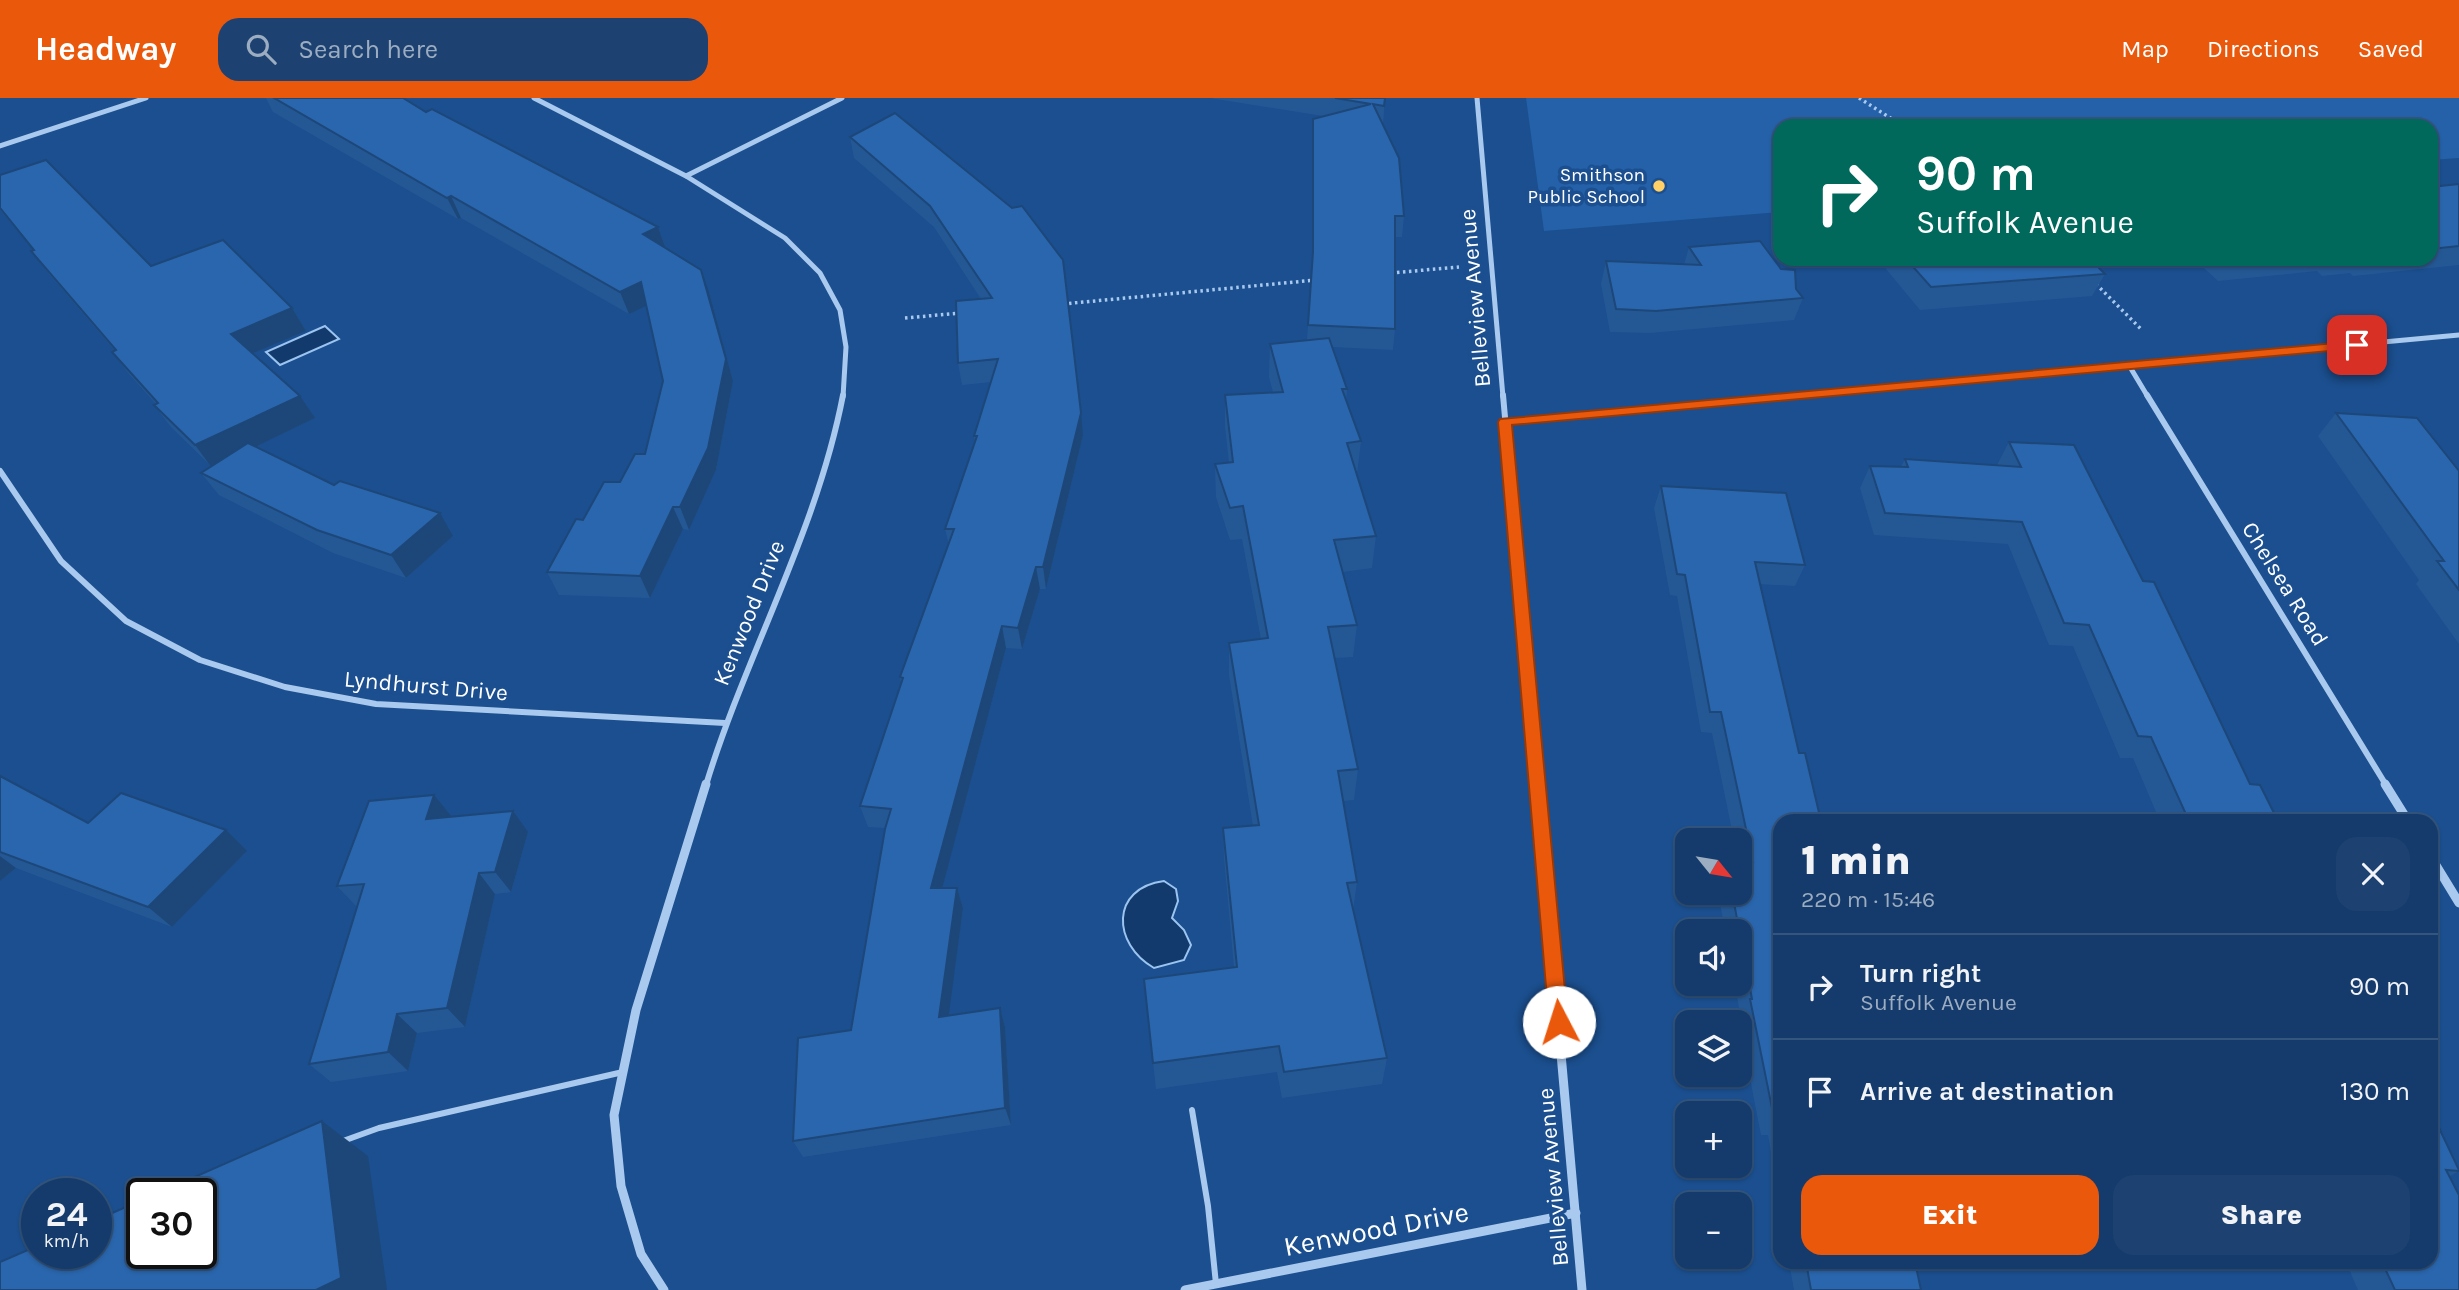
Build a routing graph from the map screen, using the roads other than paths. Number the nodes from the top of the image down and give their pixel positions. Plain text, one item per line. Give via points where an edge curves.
1 (146, 98) edge
2 (534, 98) edge
3 (842, 98) edge
4 (1477, 98) edge
5 (0, 146) edge
6 (686, 176) junction
7 (2459, 335) edge
8 (2130, 367) junction
9 (1505, 422) junction
10 (0, 471) edge
11 (725, 723) junction
12 (2404, 814) edge
13 (2438, 868) edge
14 (2459, 903) edge
15 (623, 1072) junction
16 (1192, 1110) dead end
17 (340, 1142) dead end
18 (1576, 1213) junction
19 (1216, 1284) junction
20 (664, 1290) edge
21 (1185, 1290) edge
22 (1582, 1290) edge

1 - 5 street
2 - 6 street, Kenwood Drive
3 - 6 street
4 - 9 street, Belleview Avenue
6 - 11 street, Kenwood Drive via 785,238 820,274 840,310 846,346 843,397 820,489
7 - 8 street
8 - 9 street
8 - 12 street, Chelsea Road
9 - 18 street, Belleview Avenue
10 - 11 street, Lyndhurst Drive via 61,561 127,621 200,660 285,687 376,704
11 - 15 street, Kenwood Drive via 636,1010
13 - 14 street
15 - 17 lane via 379,1128
15 - 20 street, Kenwood Drive via 614,1115 621,1186 641,1254
16 - 19 lane
18 - 19 street, Kenwood Drive
18 - 22 street, Belleview Avenue
19 - 21 street, Kenwood Drive

